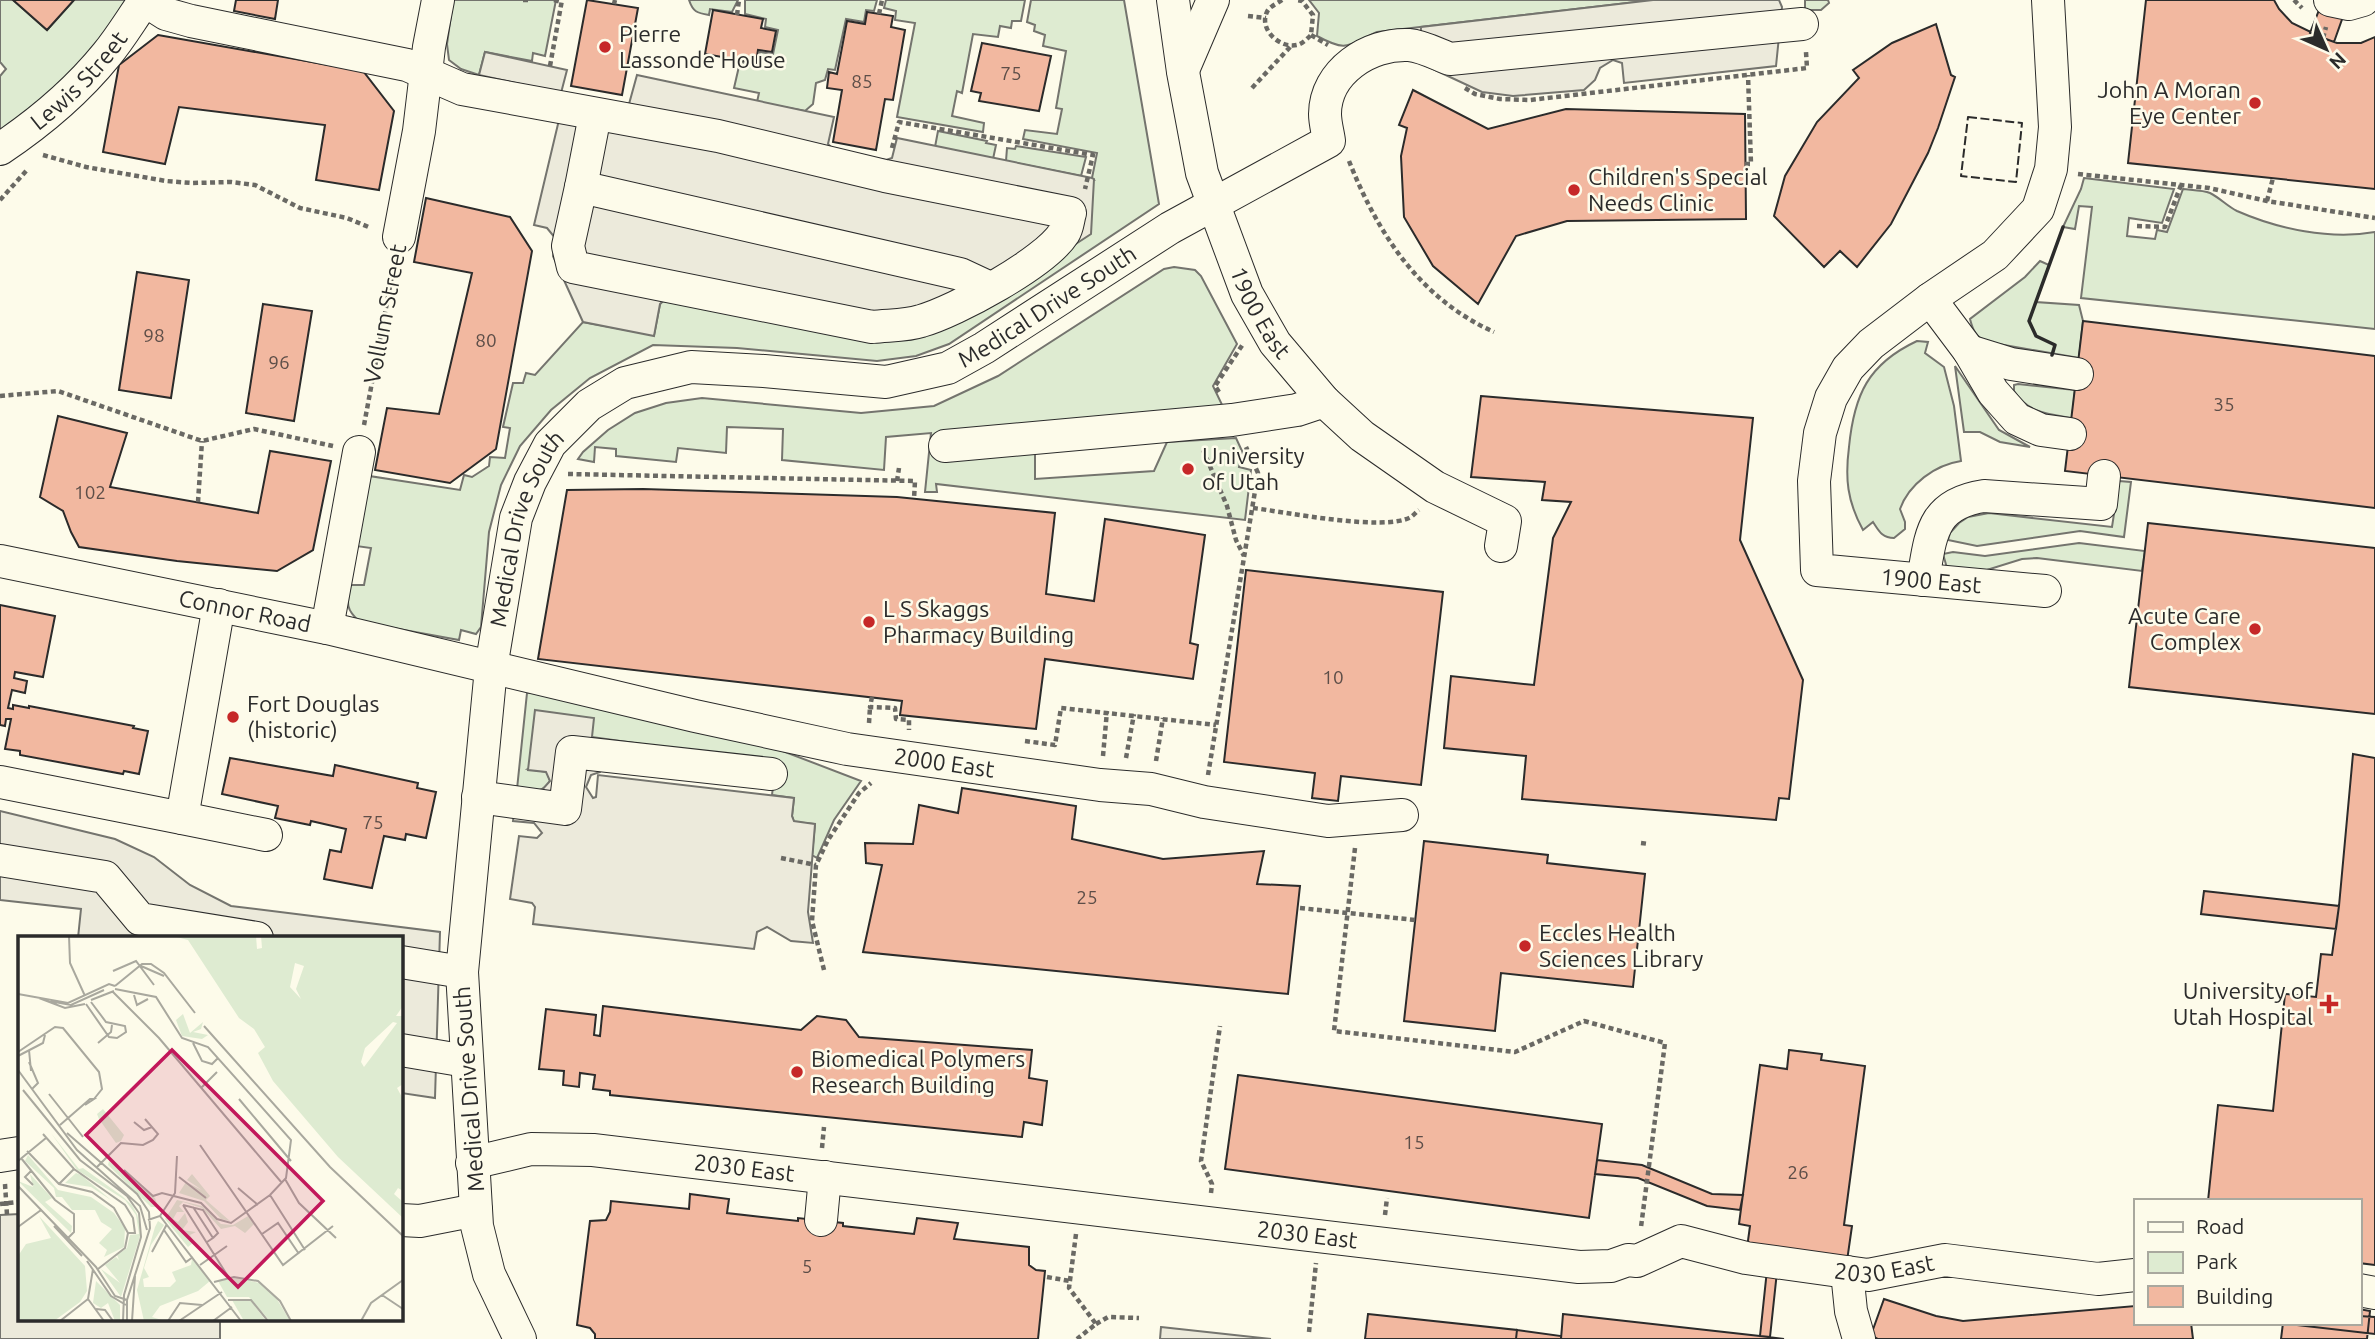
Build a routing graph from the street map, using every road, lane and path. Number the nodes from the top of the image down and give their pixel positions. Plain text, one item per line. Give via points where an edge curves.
1 (144, 0) edge
2 (438, 0) edge
3 (523, 0) edge
4 (531, 0) edge
5 (554, 0) edge
6 (739, 0) edge
7 (882, 0) edge
8 (1173, 0) edge
9 (1213, 0) edge
10 (1282, 0) edge
11 (1296, 0) edge
12 (2048, 0) edge
13 (2330, 0) edge
14 (2363, 0) edge
15 (562, 1) edge
16 (879, 13) dead end
17 (737, 15) dead end
18 (1248, 16) dead end
19 (1266, 19) junction
20 (1802, 24) dead end
21 (1292, 45) junction
22 (550, 66) dead end
23 (1807, 68) dead end
24 (1183, 72) junction
25 (426, 74) junction
26 (1748, 75) junction
27 (1455, 83) dead end
28 (1252, 88) dead end
29 (595, 115) junction
30 (0, 149) edge
31 (1348, 159) dead end
32 (1745, 164) dead end
33 (2076, 173) dead end
34 (885, 176) junction
35 (1087, 178) dead end
36 (2273, 178) dead end
37 (2181, 185) junction
38 (581, 187) junction
39 (0, 200) edge
40 (2267, 201) junction
41 (1214, 204) junction
42 (2375, 218) edge
43 (2137, 226) dead end
44 (399, 237) junction
45 (990, 288) junction
46 (1930, 299) junction
47 (1494, 332) dead end
48 (1969, 351) junction
49 (2077, 374) dead end
50 (0, 396) edge
51 (1324, 401) junction
52 (1191, 424) junction
53 (2070, 433) dead end
54 (202, 441) junction
55 (945, 446) dead end
56 (359, 452) junction
57 (899, 468) dead end
58 (557, 473) dead end
59 (2104, 476) dead end
60 (897, 481) junction
61 (914, 499) dead end
62 (198, 502) dead end
63 (1422, 507) dead end
64 (1503, 534) dead end
65 (1244, 556) junction
66 (0, 561) edge
67 (1923, 580) junction
68 (2045, 591) dead end
69 (219, 605) junction
70 (327, 628) junction
71 (491, 668) junction
72 (872, 697) dead end
73 (870, 707) junction
74 (1107, 711) junction
75 (1133, 715) junction
76 (1163, 718) junction
77 (869, 720) dead end
78 (1216, 724) junction
79 (919, 730) dead end
80 (1023, 741) dead end
81 (901, 757) junction
82 (771, 774) dead end
83 (0, 782) edge
84 (1124, 787) junction
85 (478, 797) junction
86 (1204, 802) junction
87 (1402, 815) dead end
88 (182, 818) junction
89 (1358, 820) junction
90 (266, 835) dead end
91 (1641, 843) dead end
92 (1649, 844) dead end
93 (781, 858) dead end
94 (0, 860) edge
95 (816, 865) junction
96 (1300, 908) dead end
97 (1415, 920) dead end
98 (245, 936) edge
99 (402, 962) edge
100 (824, 970) dead end
101 (462, 972) junction
102 (1220, 1026) dead end
103 (402, 1050) edge
104 (466, 1061) junction
105 (18, 1154) edge
106 (472, 1163) junction
107 (2, 1169) edge
108 (825, 1177) junction
109 (3, 1203) edge
110 (476, 1210) junction
111 (7, 1214) dead end
112 (402, 1220) edge
113 (821, 1220) dead end
114 (1207, 1223) junction
115 (1077, 1230) dead end
116 (1637, 1261) junction
117 (1316, 1265) dead end
118 (1847, 1272) junction
119 (2134, 1275) edge
120 (1047, 1277) dead end
121 (1070, 1280) junction
122 (1139, 1318) dead end
123 (1096, 1324) junction
124 (1309, 1332) dead end
125 (520, 1339) edge
126 (1077, 1339) edge
127 (1859, 1339) edge

1 - 25 street via 166,14 191,21 407,65
1 - 30 street, Lewis Street via 107,55 57,106
2 - 25 street, Vollum Street
3 - 4 path
5 - 15 path
6 - 17 path
7 - 16 path
8 - 24 street, 1900 East
9 - 24 street
10 - 19 path via 1269,9
11 - 21 path via 1303,1 1313,15 1311,35 1300,45
12 - 46 street via 2055,128 2051,169 2038,209 1995,255
13 - 14 street via 2349,4
15 - 22 path
18 - 19 path
19 - 21 path via 1266,28 1278,42
20 - 41 street, Medical Drive South via 1450,59 1412,45 1373,51 1340,72 1329,90 1325,115 1329,141
21 - 28 path
23 - 26 path
24 - 41 street, 1900 East via 1202,173
25 - 29 street via 462,89
25 - 44 street, Vollum Street
26 - 27 path via 1530,100 1475,94
26 - 32 path via 1751,164
29 - 34 street via 718,136
29 - 38 street
31 - 47 path via 1396,254 1440,299
33 - 37 path
34 - 35 path via 899,122 1093,155
34 - 45 street via 1070,213 1066,231 1055,244
36 - 40 path
37 - 40 path
37 - 43 path via 2165,227
38 - 45 street via 960,274
38 - 45 street via 568,246 573,267 872,327 920,321
39 - 44 path via 44,157 166,181 255,185 300,208 347,218
40 - 42 path
41 - 51 street, 1900 East via 1247,294 1275,343
41 - 71 street, Medical Drive South via 948,368 886,382 691,368 625,383 589,405 550,444 516,518
44 - 56 path, Vollum Street
46 - 48 street
46 - 67 street, 1900 East via 1871,344 1848,368 1831,398 1820,433 1814,481 1817,570
48 - 49 street via 2011,365
48 - 53 street via 1993,392 2017,419 2041,430
50 - 54 path via 58,391
51 - 52 street via 1297,410
51 - 64 street, 1900 East via 1362,436
52 - 55 street
52 - 65 path
54 - 56 path via 254,429
54 - 62 path
56 - 70 street
57 - 60 path
58 - 60 path
59 - 67 street via 2101,504 1984,496 1965,499 1945,511 1932,530
60 - 61 path via 915,481
63 - 65 path via 1410,518 1386,523 1253,508
65 - 78 path
66 - 69 street, Connor Road
67 - 68 street, 1900 East
69 - 70 street, Connor Road
69 - 88 street
70 - 71 street, Connor Road
71 - 81 street, 2000 East
71 - 85 street, Medical Drive South
72 - 73 path
73 - 77 path
73 - 79 path via 895,708 895,719 909,720 909,730
74 - 75 path
74 - 80 path via 1061,708 1055,745
74 - 84 path
75 - 76 path
75 - 84 path
76 - 78 path
76 - 84 path
78 - 86 path
81 - 84 street, 2000 East
81 - 95 path via 859,793
82 - 85 street via 572,752 565,809
83 - 88 street
84 - 86 street, 2000 East
85 - 101 street, Medical Drive South
86 - 89 street, 2000 East via 1328,821
87 - 89 street, 2000 East
88 - 90 street
89 - 116 path via 1334,1031 1515,1052 1584,1021 1665,1043
91 - 92 path
93 - 95 path
94 - 98 street via 105,877 140,919
95 - 100 path via 811,920
96 - 97 path, bridge
99 - 101 street
101 - 104 street, Medical Drive South
102 - 114 path via 1201,1161 1212,1184
103 - 104 street
104 - 106 street, Medical Drive South
105 - 107 street
106 - 108 street, 2030 East via 531,1149 593,1150
106 - 110 street, Medical Drive South
107 - 109 path
108 - 113 street
108 - 114 street, 2030 East
109 - 111 path
110 - 112 street
110 - 125 street, Medical Drive South via 489,1274
114 - 116 street, 2030 East via 1579,1267
115 - 121 path
116 - 118 street, 2030 East via 1681,1241 1746,1258
117 - 124 path
118 - 119 street, 2030 East via 1868,1275 1945,1260 2098,1279
118 - 127 street
120 - 121 path
121 - 123 path via 1069,1288
122 - 123 path via 1108,1317
123 - 126 path

